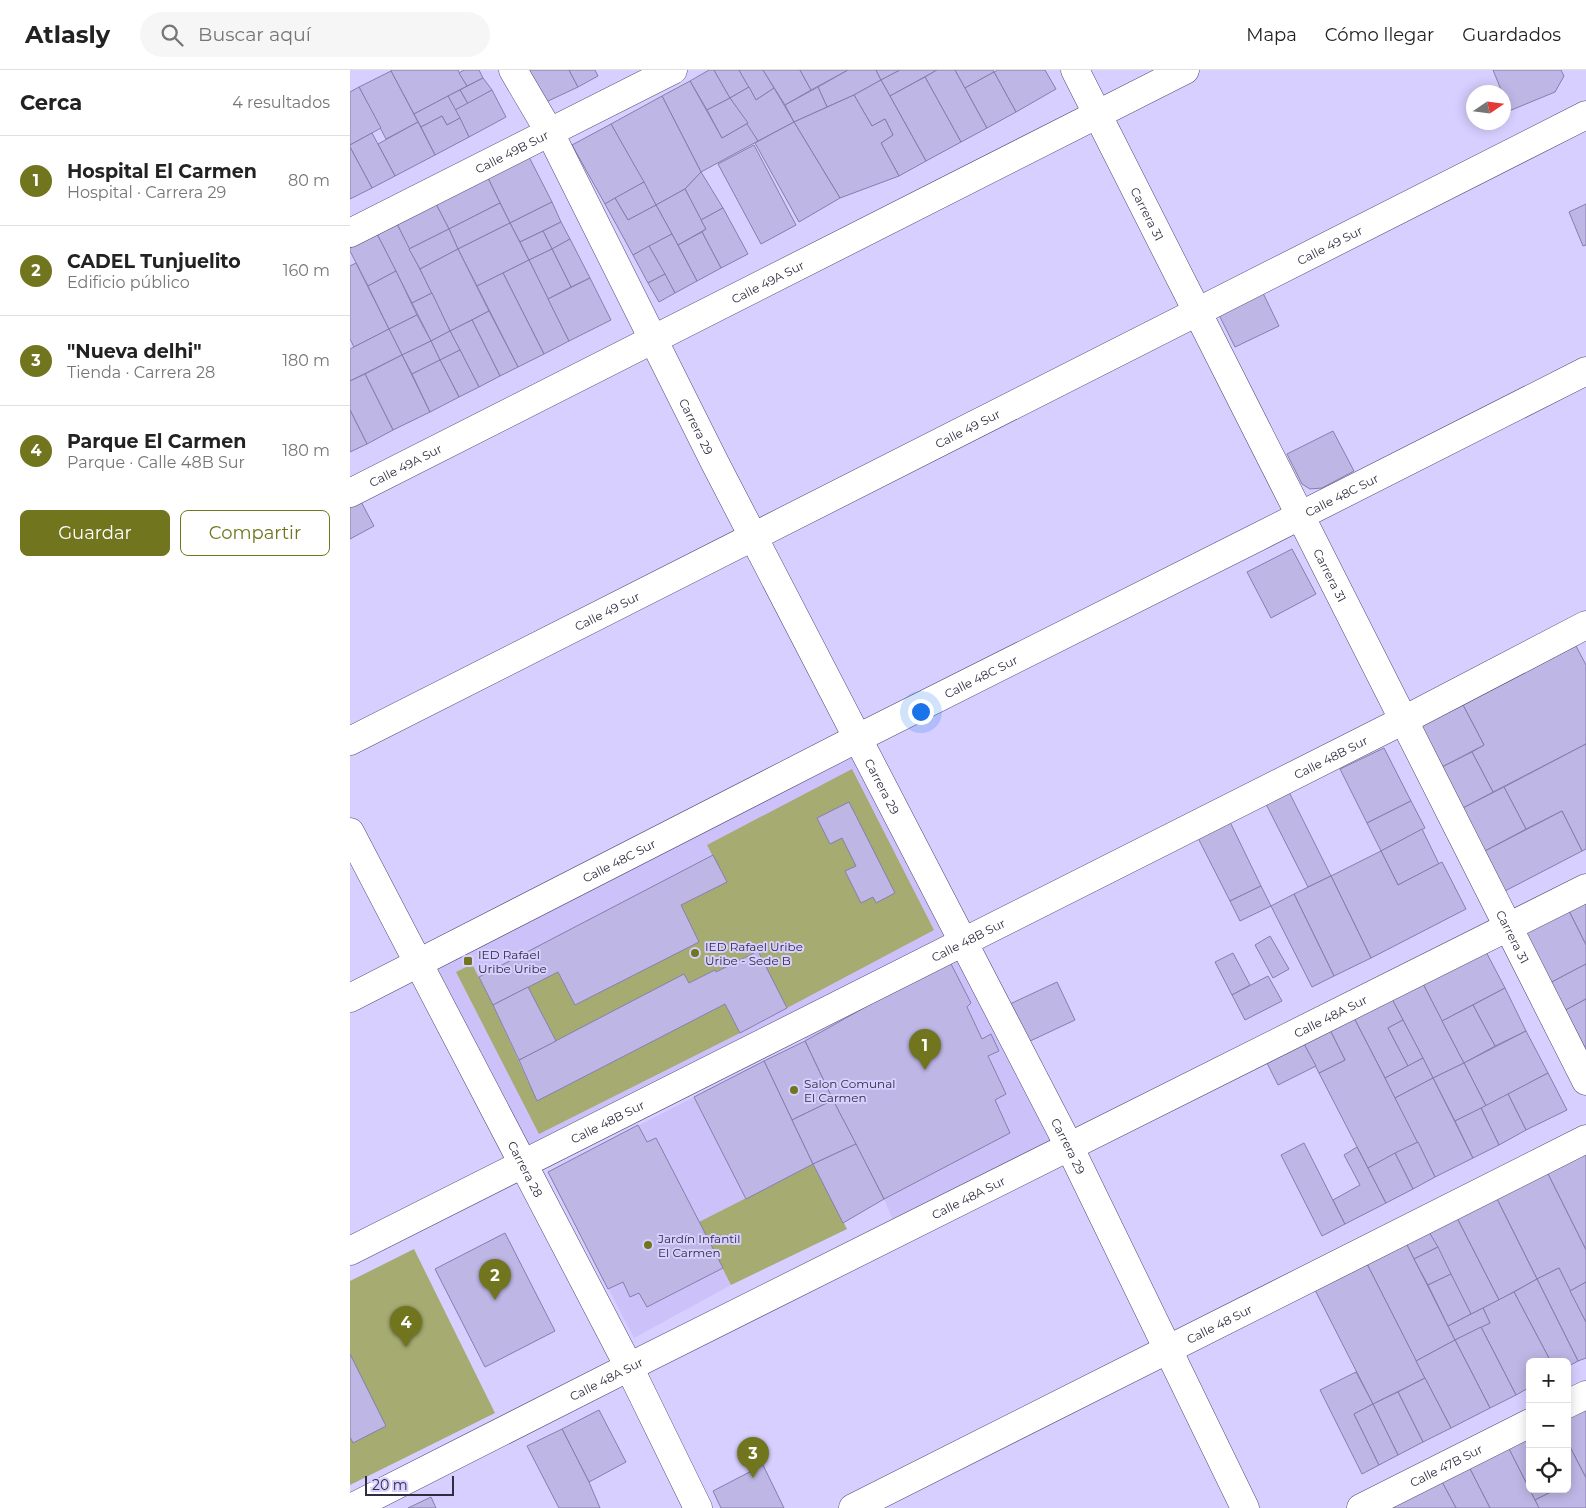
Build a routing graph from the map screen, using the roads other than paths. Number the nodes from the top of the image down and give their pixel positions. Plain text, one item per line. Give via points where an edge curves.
1 (513, 70) edge
2 (673, 70) edge
3 (1074, 70) edge
4 (1185, 70) edge
5 (1097, 114) junction
6 (1586, 114) edge
7 (550, 133) junction
8 (350, 233) edge
9 (1197, 312) junction
10 (653, 340) junction
11 (1586, 371) edge
12 (350, 493) edge
13 (1300, 516) junction
14 (753, 536) junction
15 (1586, 625) edge
16 (1404, 720) junction
17 (858, 738) junction
18 (350, 741) edge
19 (350, 832) edge
20 (1586, 888) edge
21 (1508, 927) junction
22 (963, 942) junction
23 (418, 963) junction
24 (350, 998) edge
25 (1586, 1082) edge
26 (1586, 1139) edge
27 (1069, 1146) junction
28 (523, 1163) junction
29 (350, 1251) edge
30 (1168, 1350) junction
31 (629, 1367) junction
32 (1586, 1395) edge
33 (1569, 1403) edge
34 (1526, 1425) edge
35 (351, 1508) edge
36 (698, 1508) edge
37 (853, 1508) edge
38 (1245, 1508) edge
39 (1361, 1508) edge

1 - 7 street, Carrera 29
2 - 7 street, Calle 49B Sur
3 - 5 street, Carrera 31
4 - 5 street, Calle 49A Sur
5 - 9 street, Carrera 31
5 - 10 street, Calle 49A Sur
6 - 9 street, Calle 49 Sur
7 - 8 street, Calle 49B Sur
7 - 10 street, Carrera 29
9 - 13 street, Carrera 31
9 - 14 street, Calle 49 Sur
10 - 12 street, Calle 49A Sur
10 - 14 street, Carrera 29
11 - 13 street, Calle 48C Sur
13 - 16 street, Carrera 31
13 - 17 street, Calle 48C Sur
14 - 17 street, Carrera 29
14 - 18 street, Calle 49 Sur
15 - 16 street, Calle 48B Sur
16 - 21 street, Carrera 31
16 - 22 street, Calle 48B Sur
17 - 22 street, Carrera 29
17 - 23 street, Calle 48C Sur
19 - 23 street, Carrera 28
20 - 21 street, Calle 48A Sur
21 - 25 street, Carrera 31
21 - 27 street, Calle 48A Sur
22 - 27 street, Carrera 29
22 - 28 street, Calle 48B Sur
23 - 24 street, Calle 48C Sur
23 - 28 street, Carrera 28
26 - 30 street, Calle 48 Sur
27 - 30 street, Carrera 29
27 - 31 street, Calle 48A Sur
28 - 29 street, Calle 48B Sur
28 - 31 street, Carrera 28
30 - 37 street, Calle 48 Sur
30 - 38 street, Carrera 29
31 - 35 street, Calle 48A Sur
31 - 36 street, Carrera 28
32 - 33 street
34 - 39 street, Calle 47B Sur

